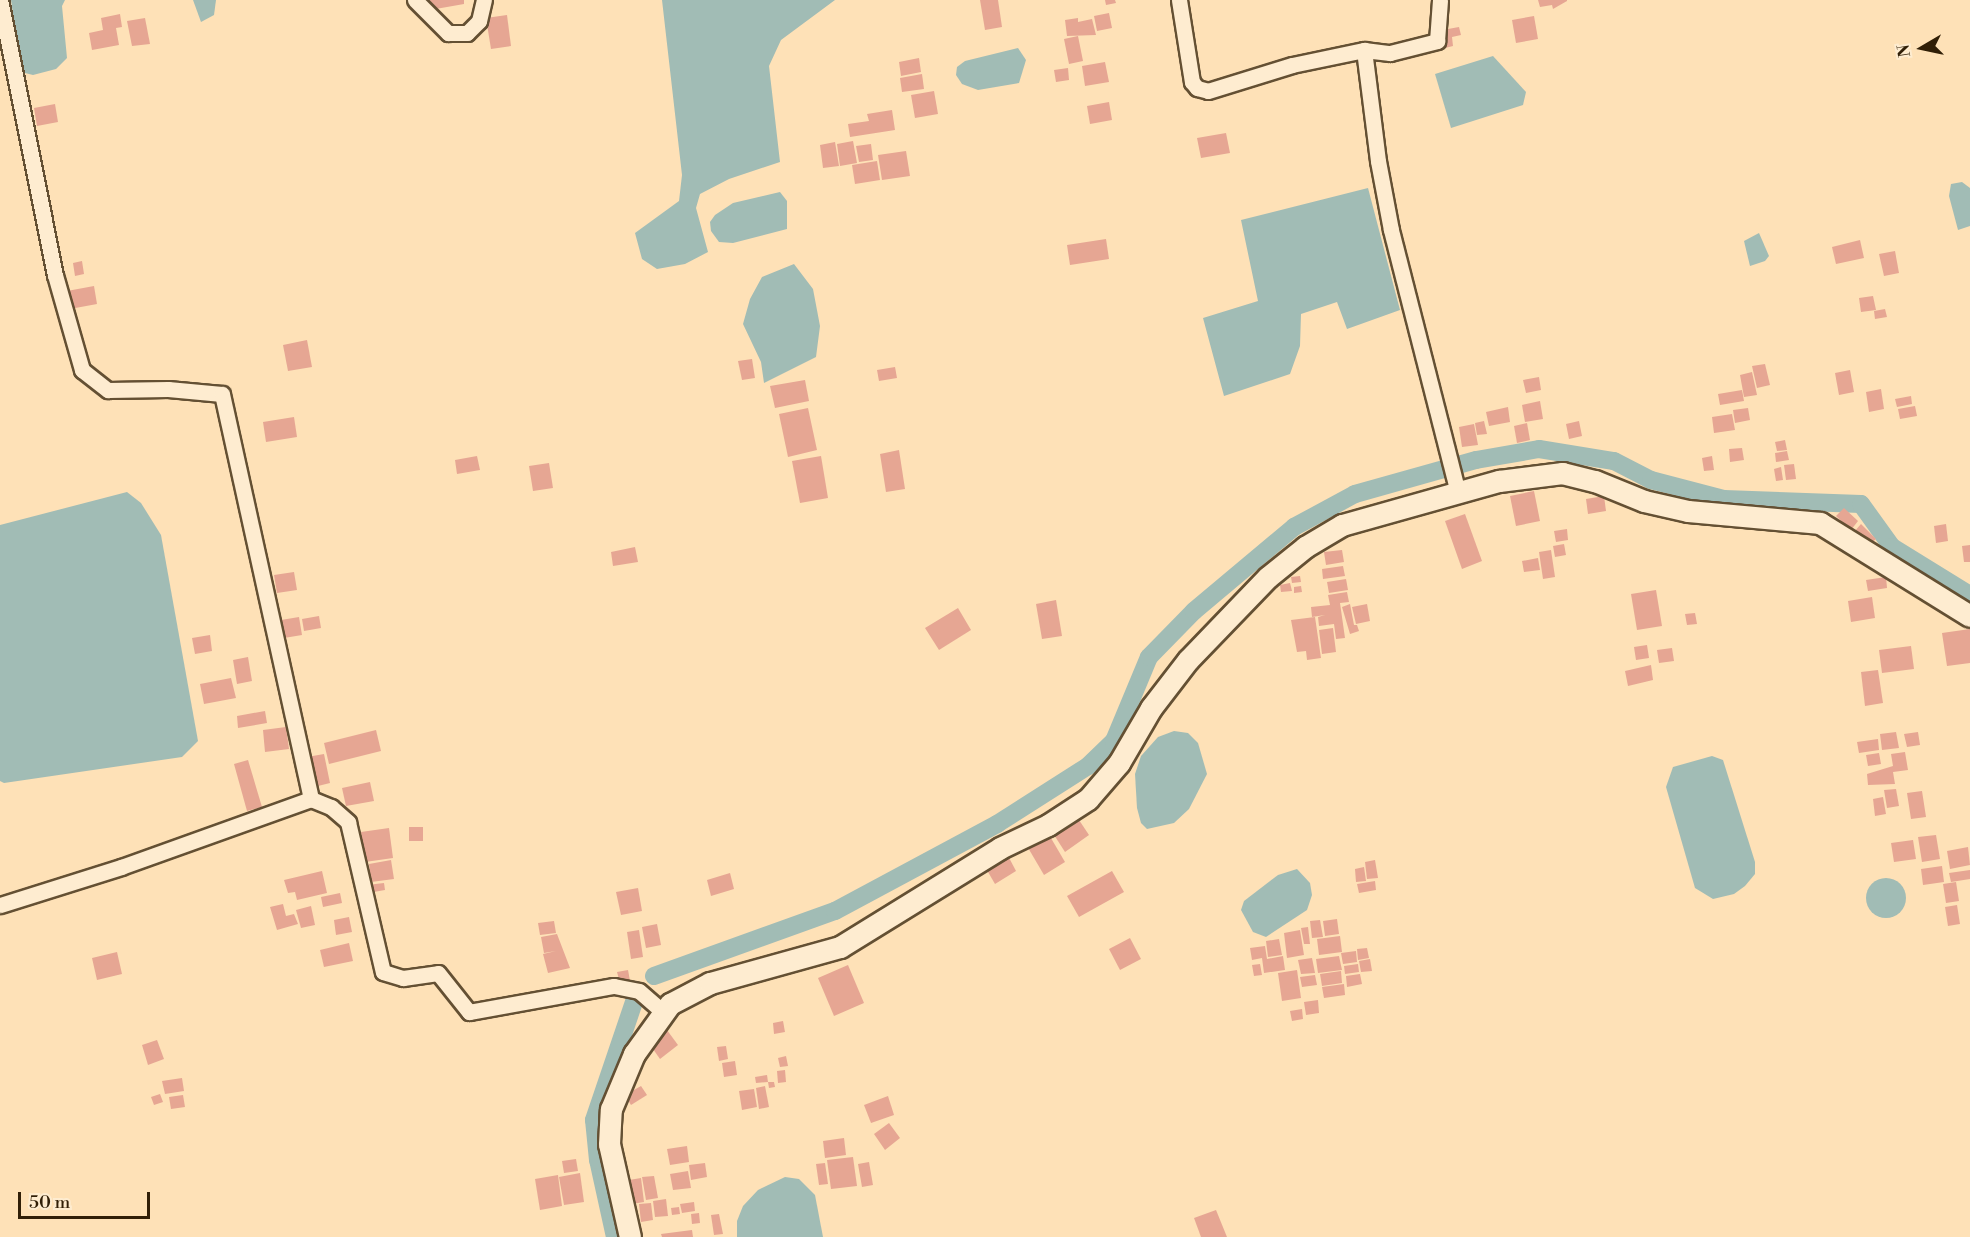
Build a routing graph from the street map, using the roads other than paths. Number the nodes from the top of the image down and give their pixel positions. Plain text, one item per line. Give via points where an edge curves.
1 (0, 0) edge
2 (415, 0) edge
3 (484, 0) edge
4 (1179, 0) edge
5 (1440, 0) edge
6 (1364, 50) junction
7 (1458, 493) junction
8 (1970, 616) edge
9 (311, 799) junction
10 (0, 905) edge
11 (663, 1012) junction
12 (630, 1237) edge

1 - 9 street via 55,275 82,370 108,390 168,389 222,394
2 - 3 street via 448,33 467,33 479,21
4 - 6 street via 1192,82 1208,91 1293,65
5 - 6 street via 1437,41 1390,53
6 - 7 street via 1391,230
7 - 8 street via 1499,481 1562,473 1595,481 1644,501 1688,511 1820,523
7 - 11 street via 1342,525 1314,541 1268,578 1166,685 1138,736 1088,799 1048,825 1000,848 840,947 710,983 670,1004
9 - 10 street via 121,867
9 - 11 street via 331,807 348,822 383,972 403,978 438,972 469,1012 614,986 639,991
11 - 12 street via 630,1062 611,1109 609,1144

